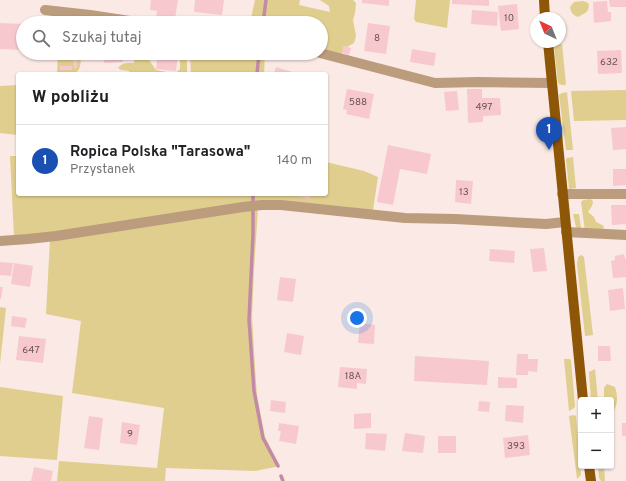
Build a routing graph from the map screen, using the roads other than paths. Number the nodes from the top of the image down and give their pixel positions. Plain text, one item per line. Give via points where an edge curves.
1 (544, 0) edge
2 (45, 10) dead end
3 (545, 12) edge
4 (97, 16) edge
5 (549, 48) edge
6 (328, 55) edge
7 (552, 83) junction
8 (562, 194) junction
9 (626, 194) edge
10 (565, 227) junction
11 (626, 235) edge
12 (0, 241) edge
13 (583, 397) edge
14 (589, 469) edge
15 (591, 481) edge

1 - 3 main road
2 - 4 street
5 - 7 main road
6 - 7 street via 435,83
7 - 8 main road
8 - 9 street
8 - 10 main road
10 - 11 street
10 - 12 street via 455,218 405,218 262,205 28,240
10 - 13 main road
14 - 15 main road

